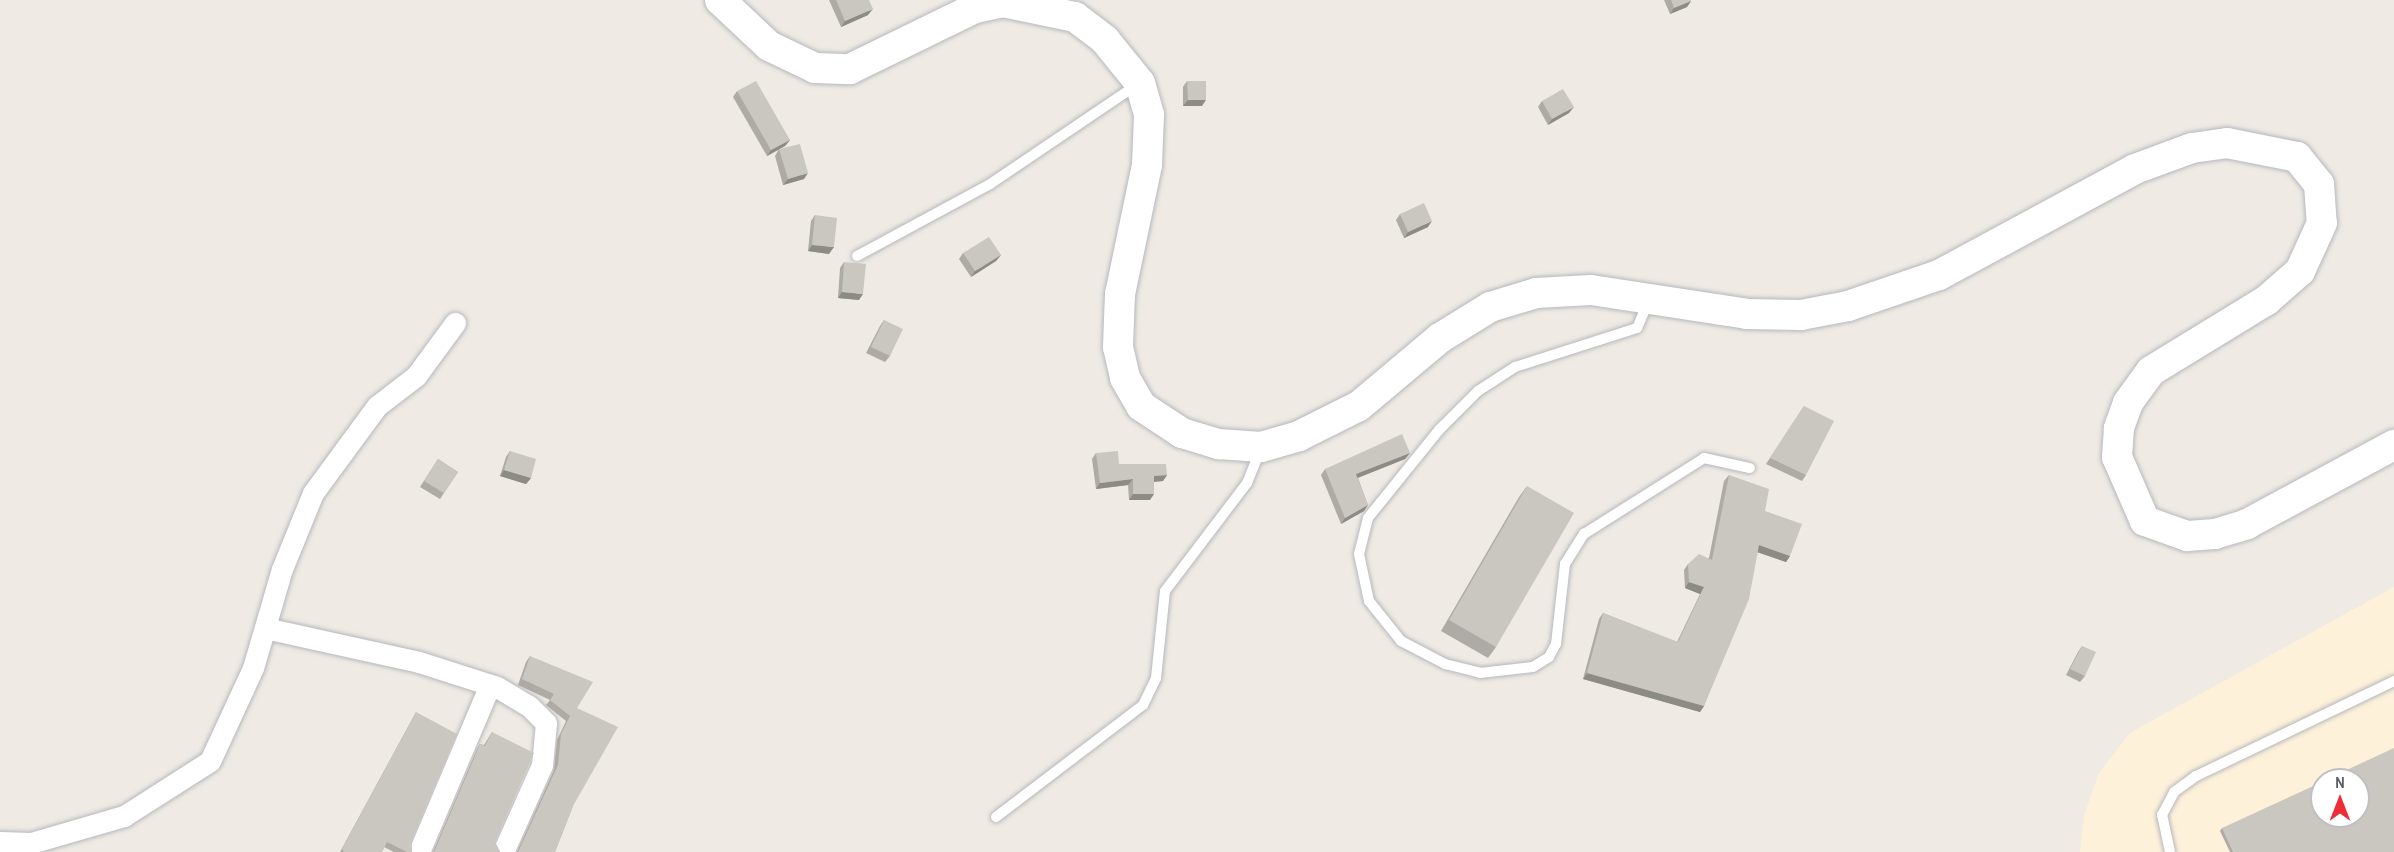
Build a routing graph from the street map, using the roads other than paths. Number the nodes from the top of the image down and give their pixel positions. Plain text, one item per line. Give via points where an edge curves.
1 (720, 0) edge
2 (1140, 83) junction
3 (857, 256) dead end
4 (1650, 297) junction
5 (456, 323) dead end
6 (2394, 444) edge
7 (1261, 447) junction
8 (1750, 468) dead end
9 (266, 628) junction
10 (2394, 681) edge
11 (490, 685) junction
12 (996, 817) dead end
13 (0, 842) edge
14 (419, 852) edge
15 (503, 852) edge
16 (2170, 852) edge

1 - 2 street via 769,46 815,68 849,69 975,8 1027,3 1075,17 1105,40
2 - 3 lane via 990,184
2 - 7 street via 1151,141 1120,294 1118,347 1125,378 1141,406 1182,433 1219,444
4 - 6 street via 1747,314 1801,315 1848,306 1940,275 2135,169 2192,148 2227,143 2265,148 2297,157 2319,184 2322,223 2311,251 2300,271 2267,300 2151,371 2128,403 2118,428 2124,483 2145,521 2187,536 2215,534 2247,524
4 - 7 street via 1591,290 1536,293 1490,307 1440,338 1359,406 1299,436
4 - 8 lane via 1637,328 1515,367 1478,391 1439,430 1368,518 1359,554 1369,601 1401,641 1445,664 1480,673 1533,667 1549,657 1556,644 1565,564 1584,534 1704,458
5 - 9 street via 416,376 377,406 313,494 296,527
7 - 12 lane via 1247,483 1184,560 1166,591 1156,678 1143,705
9 - 11 street via 336,640
9 - 13 street via 230,726 210,761 124,816 31,843
10 - 16 lane via 2196,776 2174,792 2162,815
11 - 14 street
11 - 15 street via 529,706 546,723 542,765

